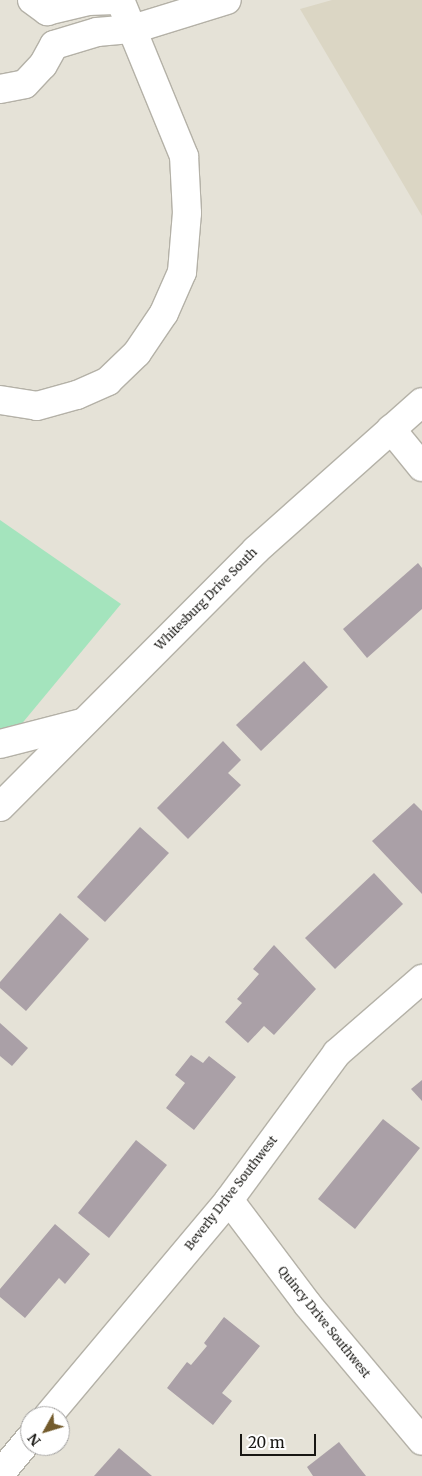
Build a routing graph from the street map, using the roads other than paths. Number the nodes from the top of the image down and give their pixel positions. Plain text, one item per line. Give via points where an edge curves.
1 (32, 0) edge
2 (118, 0) edge
3 (227, 0) edge
4 (133, 29) junction
5 (0, 89) edge
6 (0, 400) edge
7 (422, 402) edge
8 (391, 429) junction
9 (422, 467) edge
10 (82, 722) junction
11 (0, 744) edge
12 (0, 807) edge
13 (422, 979) edge
14 (229, 1200) junction
15 (56, 1406) edge
16 (422, 1441) edge
17 (20, 1450) edge
18 (0, 1474) edge

1 - 2 street via 47,11 88,1
2 - 4 street
3 - 4 street
4 - 5 street via 97,32 54,45 43,65 26,84
4 - 6 street via 184,156 187,213 182,272 164,313 137,353 108,381 76,395 37,406
7 - 8 street, Whitesburg Drive South
8 - 9 street
8 - 10 street, Whitesburg Drive South via 256,550
10 - 11 street
10 - 12 street, Whitesburg Drive South
13 - 14 street, Beverly Drive Southwest via 338,1053
14 - 15 street, Beverly Drive Southwest
14 - 16 street, Quincy Drive Southwest via 308,1305
17 - 18 street

